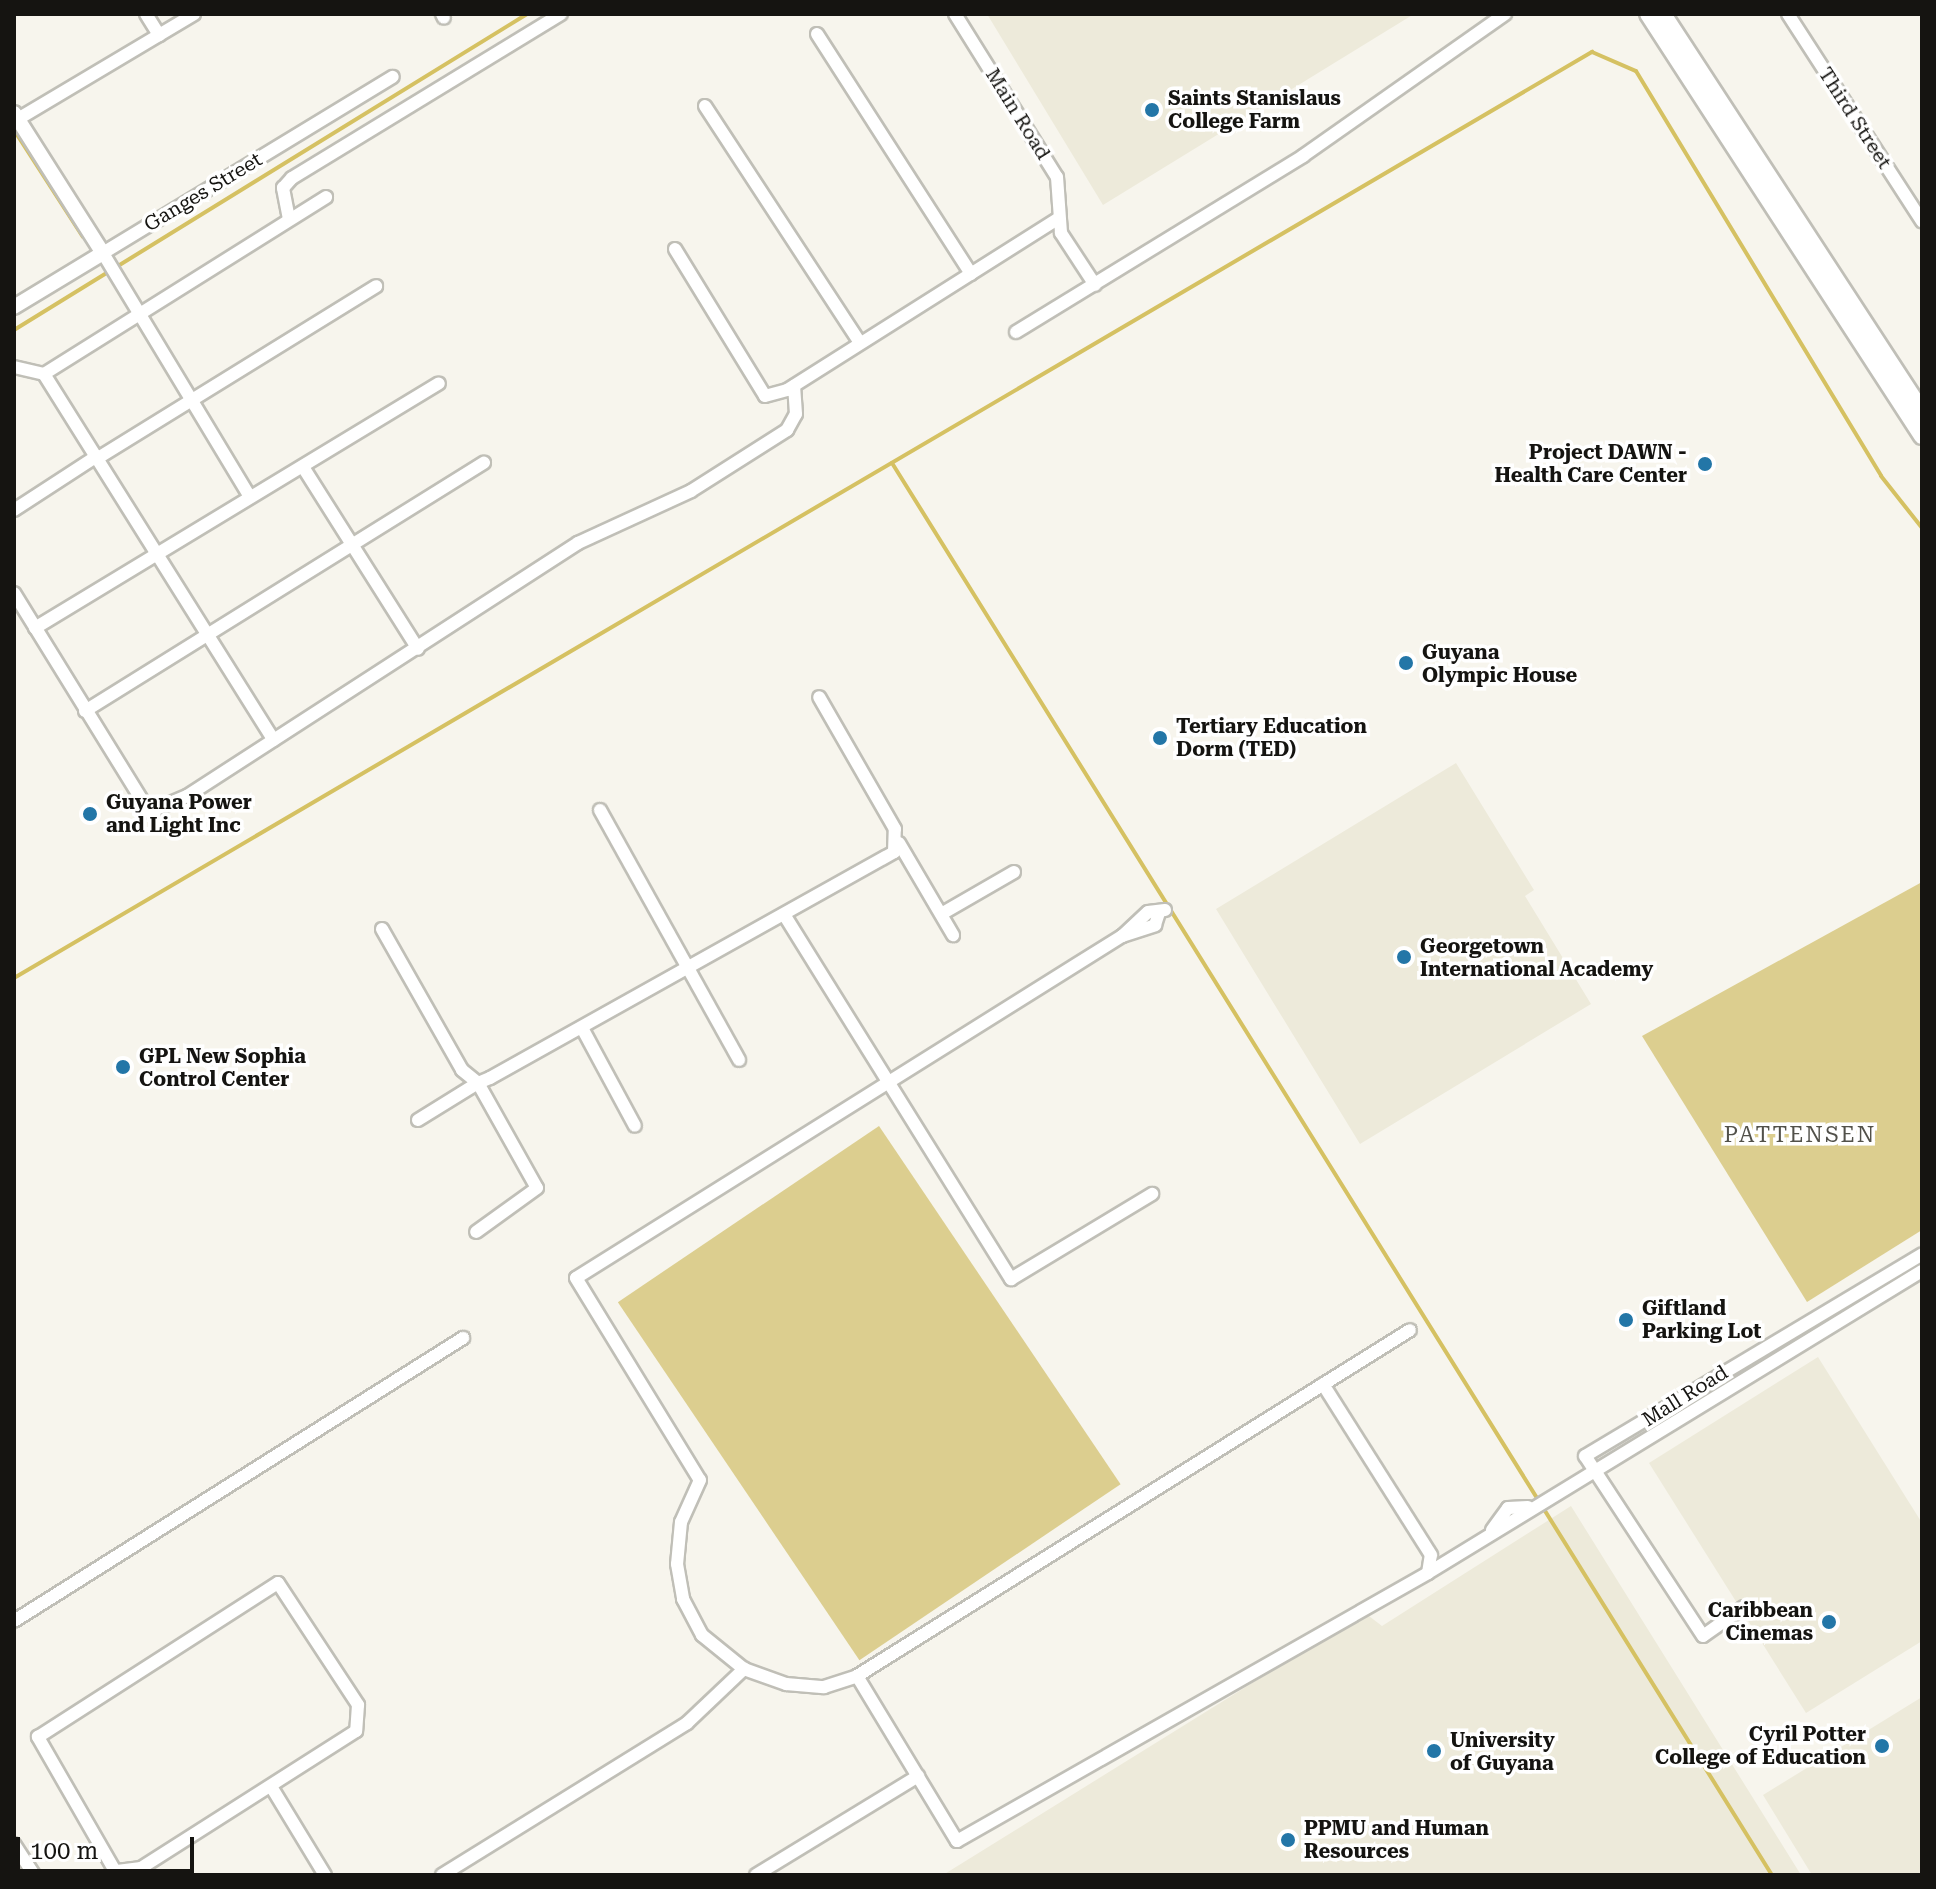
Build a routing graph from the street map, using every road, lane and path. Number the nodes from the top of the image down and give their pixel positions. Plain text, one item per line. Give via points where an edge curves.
1 (146, 14) edge
2 (194, 14) edge
3 (561, 14) edge
4 (955, 14) edge
5 (1505, 14) edge
6 (1648, 14) edge
7 (1663, 14) edge
8 (1788, 14) edge
9 (817, 34) dead end
10 (159, 35) junction
11 (393, 77) dead end
12 (705, 106) dead end
13 (16, 116) edge
14 (326, 197) dead end
15 (289, 219) junction
16 (1058, 219) junction
17 (1922, 221) edge
18 (675, 249) dead end
19 (103, 253) junction
20 (971, 274) junction
21 (1095, 285) junction
22 (376, 286) dead end
23 (14, 307) edge
24 (140, 315) junction
25 (1016, 332) dead end
26 (860, 343) junction
27 (14, 367) edge
28 (44, 374) junction
29 (439, 383) dead end
30 (794, 386) junction
31 (193, 401) junction
32 (1922, 412) edge
33 (1922, 436) edge
34 (97, 457) junction
35 (484, 463) dead end
36 (303, 467) junction
37 (250, 497) junction
38 (14, 510) edge
39 (351, 543) junction
40 (157, 554) junction
41 (14, 593) edge
42 (35, 628) junction
43 (208, 634) junction
44 (418, 649) junction
45 (819, 697) dead end
46 (85, 711) junction
47 (274, 740) junction
48 (600, 810) dead end
49 (899, 843) junction
50 (1014, 872) dead end
51 (1162, 912) dead end
52 (943, 913) junction
53 (785, 916) junction
54 (382, 929) dead end
55 (953, 935) dead end
56 (688, 970) junction
57 (582, 1028) junction
58 (739, 1060) dead end
59 (889, 1080) junction
60 (478, 1083) junction
61 (418, 1120) dead end
62 (635, 1126) dead end
63 (1152, 1194) dead end
64 (476, 1232) dead end
65 (1922, 1254) edge
66 (1922, 1271) edge
67 (1410, 1330) dead end
68 (463, 1338) dead end
69 (1323, 1384) junction
70 (1593, 1469) junction
71 (1428, 1573) junction
72 (1744, 1607) dead end
73 (14, 1621) edge
74 (744, 1669) junction
75 (857, 1676) junction
76 (918, 1776) junction
77 (272, 1788) junction
78 (14, 1844) edge
79 (34, 1875) edge
80 (325, 1875) edge
81 (442, 1875) edge
82 (756, 1875) edge

1 - 10 street
2 - 10 street
3 - 15 street via 292,178 283,188
4 - 16 street, Main Road via 1057,177
5 - 21 street via 1313,150
6 - 33 main road
7 - 32 main road
8 - 17 street, Third Street
9 - 20 street
10 - 13 street
11 - 19 street, Ganges Street
12 - 26 street
13 - 19 street
14 - 15 street
15 - 24 street
16 - 20 street
16 - 21 street
18 - 30 street via 765,396
19 - 23 street, Ganges Street
19 - 24 street
20 - 26 street
21 - 25 street
22 - 31 street
24 - 28 street
24 - 31 street
26 - 30 street
27 - 28 street
28 - 34 street
29 - 36 street
30 - 44 street via 796,414 787,430 691,491 578,543
31 - 34 street
31 - 37 street
34 - 38 street
34 - 40 street
35 - 39 street
36 - 37 street
36 - 39 street
37 - 40 street
39 - 43 street
39 - 44 street
40 - 42 street
40 - 43 street
41 - 42 street
42 - 46 street
43 - 46 street
43 - 47 street
44 - 47 street
45 - 49 street
46 - 47 street via 149,812
48 - 56 street
49 - 52 street
49 - 53 street
50 - 52 street
51 - 59 street via 1155,925 1122,936
52 - 55 street
53 - 56 street
53 - 59 street
54 - 60 street via 462,1070
56 - 57 street
56 - 58 street
57 - 60 street
57 - 62 street
59 - 63 street via 1011,1279
59 - 74 street via 576,1278 700,1480 681,1522 683,1599 702,1635
60 - 61 street
60 - 64 street via 537,1188
65 - 70 street, Mall Road via 1585,1456
66 - 70 street, Mall Road
67 - 69 street
68 - 73 street
69 - 71 street via 1431,1555
69 - 75 street
70 - 71 street via 1532,1505 1518,1523 1492,1530
70 - 72 street, Mall Road via 1703,1636
71 - 76 street via 957,1841
74 - 75 street via 824,1687
74 - 81 street via 687,1723
75 - 76 street
76 - 82 street
77 - 77 street via 356,1731 361,1718 278,1583 38,1737 115,1871 141,1868
77 - 80 street
78 - 79 street

